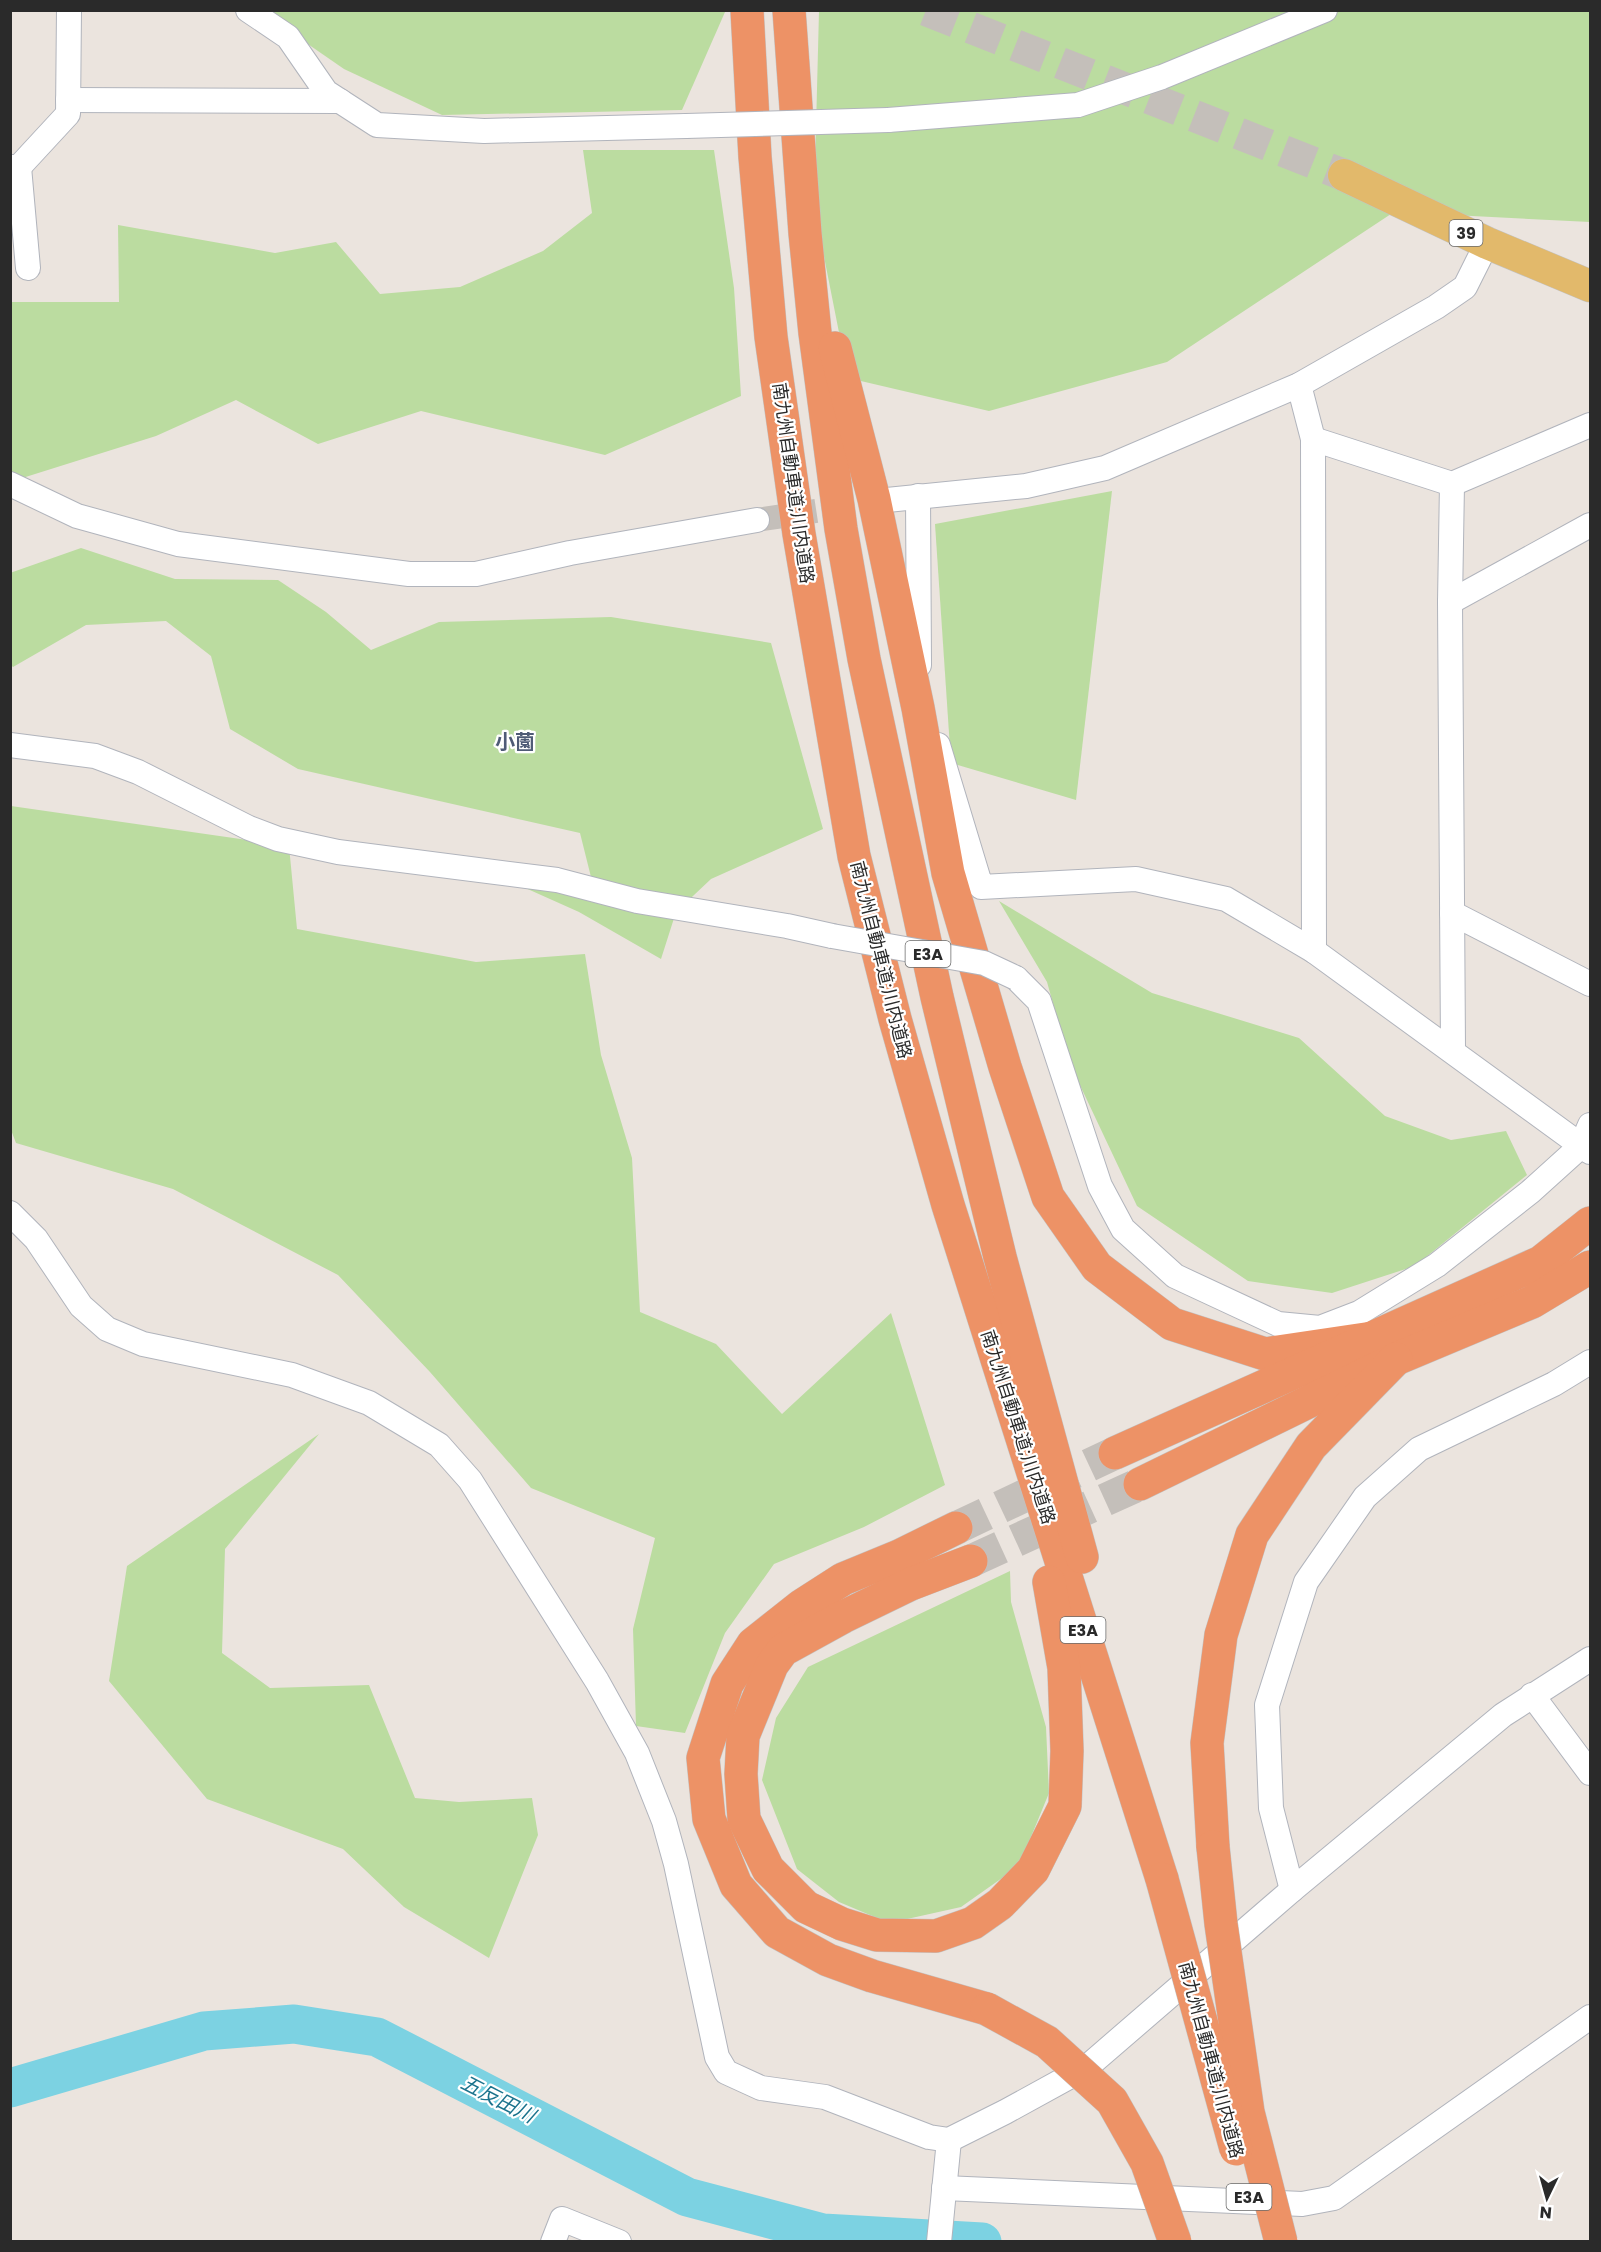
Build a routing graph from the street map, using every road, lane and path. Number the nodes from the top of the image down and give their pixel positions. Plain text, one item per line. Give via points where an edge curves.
1 (69, 10) edge
2 (248, 10) edge
3 (747, 10) edge
4 (789, 10) edge
5 (1325, 10) edge
6 (68, 100) junction
7 (340, 101) junction
8 (15, 167) edge
9 (1344, 175) tunnel mouth
10 (805, 233) junction
11 (1487, 243) junction
12 (28, 268) dead end
13 (1590, 286) edge
14 (1299, 385) junction
15 (1590, 425) edge
16 (1313, 439) junction
17 (10, 484) edge
18 (1452, 484) junction
19 (918, 496) junction
20 (887, 500) tunnel mouth
21 (757, 520) tunnel mouth
22 (1590, 525) edge
23 (1450, 602) junction
24 (10, 745) edge
25 (1452, 913) junction
26 (1314, 951) junction
27 (1590, 984) edge
28 (1453, 1050) junction
29 (907, 1061) junction
30 (1587, 1141) edge
31 (10, 1212) edge
32 (1590, 1223) edge
33 (1590, 1267) edge
34 (1384, 1349) junction
35 (1590, 1362) edge
36 (1115, 1453) tunnel mouth
37 (1140, 1484) tunnel mouth
38 (956, 1528) tunnel mouth
39 (971, 1561) tunnel mouth
40 (1590, 1659) edge
41 (1532, 1695) junction
42 (1590, 1773) edge
43 (1162, 1879) junction
44 (1292, 1890) junction
45 (1590, 2017) edge
46 (949, 2140) junction
47 (943, 2198) junction
48 (553, 2241) edge
49 (619, 2241) edge
50 (939, 2241) edge
51 (1175, 2241) edge
52 (1261, 2241) edge
53 (1281, 2241) edge

1 - 6 street
2 - 7 street via 288,37 326,92
3 - 29 highway, 南九州自動車道;川内道路 / E3A via 771,337 799,534 854,856
4 - 10 highway, 南九州自動車道;川内道路 / E3A
5 - 7 street, bridge via 1162,77 1078,105 888,120 484,132 377,125
6 - 7 street
6 - 8 street via 68,114
8 - 12 street
9 - 11 main road, 39
10 - 34 highway via 874,499 948,873 1048,1197 1097,1267 1172,1324 1265,1354
10 - 43 highway, 南九州自動車道;川内道路 / E3A via 841,529 864,659 937,997 1000,1257 1090,1589
11 - 13 main road, 39
11 - 14 street via 1465,287
14 - 16 street
14 - 19 street via 1105,468 1026,486
15 - 18 street
16 - 18 street
16 - 26 street
17 - 21 street via 77,516 178,544 409,574 476,574
18 - 23 street
19 - 20 street
19 - 26 street via 919,682 981,887 1136,879 1226,899
22 - 23 street
23 - 25 street
24 - 30 street, bridge via 94,756 138,772 278,839 338,852 557,880 637,901 984,963 1016,978 1039,1001 1100,1186 1122,1229 1174,1276 1278,1324 1320,1328 1359,1313 1437,1265
25 - 27 street
25 - 28 street
26 - 28 street
28 - 30 street
29 - 39 highway via 950,1249 1033,1512 1064,1668 1067,1750 1065,1806 1034,1870 1000,1904 973,1923 936,1936 877,1935 806,1907 768,1869 744,1819 743,1736 772,1665 783,1650 911,1584
29 - 43 highway, 南九州自動車道;川内道路 / E3A via 952,1216
31 - 46 street via 36,1239 81,1306 107,1329 143,1344 292,1375 369,1402 439,1445 470,1480 638,1753 676,1864 717,2057 726,2072 761,2088 825,2097 929,2137
32 - 34 highway via 1541,1262
33 - 34 highway via 1532,1302
34 - 36 highway
34 - 37 highway
34 - 53 highway, bridge via 1311,1446 1252,1535 1221,1635 1208,1732 1221,1924 1248,2112
35 - 44 street via 1554,1384 1419,1449 1365,1497 1306,1582 1268,1705 1271,1808
38 - 51 highway, bridge via 843,1579 753,1644 727,1684 703,1758 709,1819 736,1885 777,1932 828,1960 987,2009 1047,2042 1112,2101 1147,2163
40 - 41 street
41 - 42 street
41 - 44 street
43 - 52 highway, 南九州自動車道;川内道路 / E3A, bridge
44 - 46 street via 1088,2067
45 - 47 street via 1334,2198 1302,2204
46 - 47 street
47 - 50 street
48 - 49 street via 562,2220

